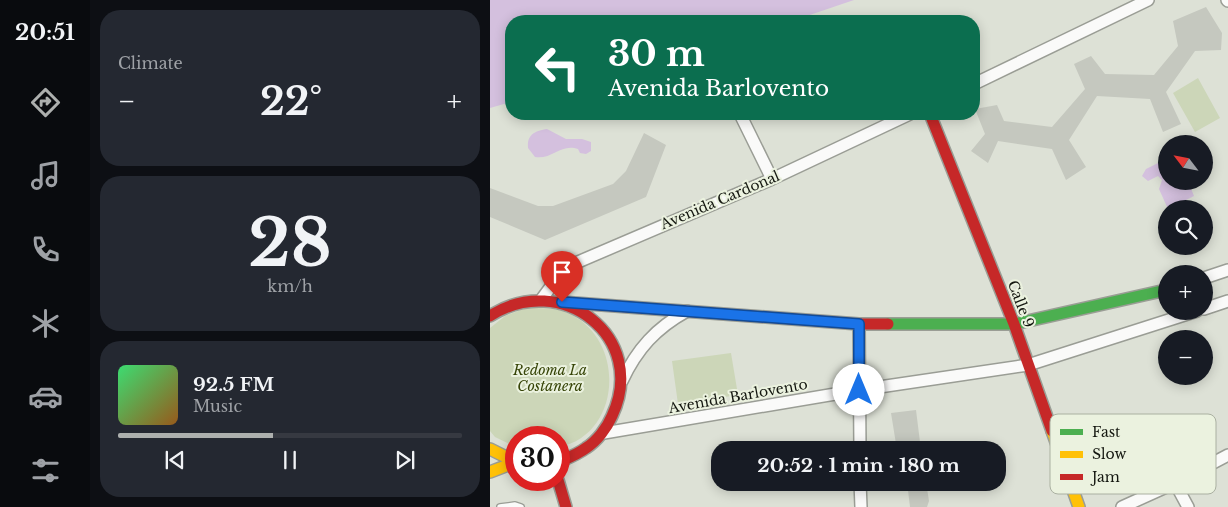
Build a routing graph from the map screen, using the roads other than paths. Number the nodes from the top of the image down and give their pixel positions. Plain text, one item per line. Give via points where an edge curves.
1 (1148, 0) edge
2 (980, 81) edge
3 (743, 120) edge
4 (897, 120) edge
5 (932, 120) edge
6 (772, 178) junction
7 (1228, 270) edge
8 (1213, 275) edge
9 (1158, 292) edge
10 (541, 300) junction
11 (1228, 301) edge
12 (562, 302) junction
13 (1213, 306) edge
14 (688, 311) junction
15 (490, 316) edge
16 (1169, 320) edge
17 (859, 324) junction
18 (1014, 324) junction
19 (1028, 365) junction
20 (622, 381) junction
21 (859, 390) junction
22 (1050, 426) edge
23 (604, 433) junction
24 (860, 441) edge
25 (490, 449) edge
26 (1228, 455) edge
27 (505, 456) edge
28 (570, 459) edge
29 (1216, 461) edge
30 (505, 466) edge
31 (490, 472) edge
32 (561, 491) edge
33 (860, 491) edge
34 (1074, 494) edge
35 (1151, 494) edge
36 (1181, 494) edge
37 (500, 507) edge
38 (521, 507) edge
39 (566, 507) edge
40 (860, 507) edge
41 (1079, 507) edge
42 (1122, 507) edge
43 (1188, 507) edge

1 - 2 street
3 - 6 street
4 - 6 street, Avenida Cardonal
5 - 18 street, Calle 9
6 - 10 street, Avenida Cardonal via 578,262 558,277
7 - 8 street
9 - 18 street
10 - 12 street
10 - 15 street via 511,304
11 - 13 street
12 - 14 street
12 - 20 street via 600,326 616,351
14 - 17 street
14 - 20 street via 655,332 641,347
16 - 19 street, Avenida Barlovento
17 - 18 street
17 - 21 street
18 - 19 street, Calle 9
19 - 21 street, Avenida Barlovento
19 - 22 street, Calle 9
20 - 23 street via 617,408
21 - 23 street, Avenida Barlovento
21 - 24 street
23 - 28 street via 590,447
25 - 27 street
26 - 29 street
30 - 31 street
32 - 39 street
33 - 40 street
34 - 41 street, Calle 9
35 - 42 street
36 - 43 street
37 - 38 lane

